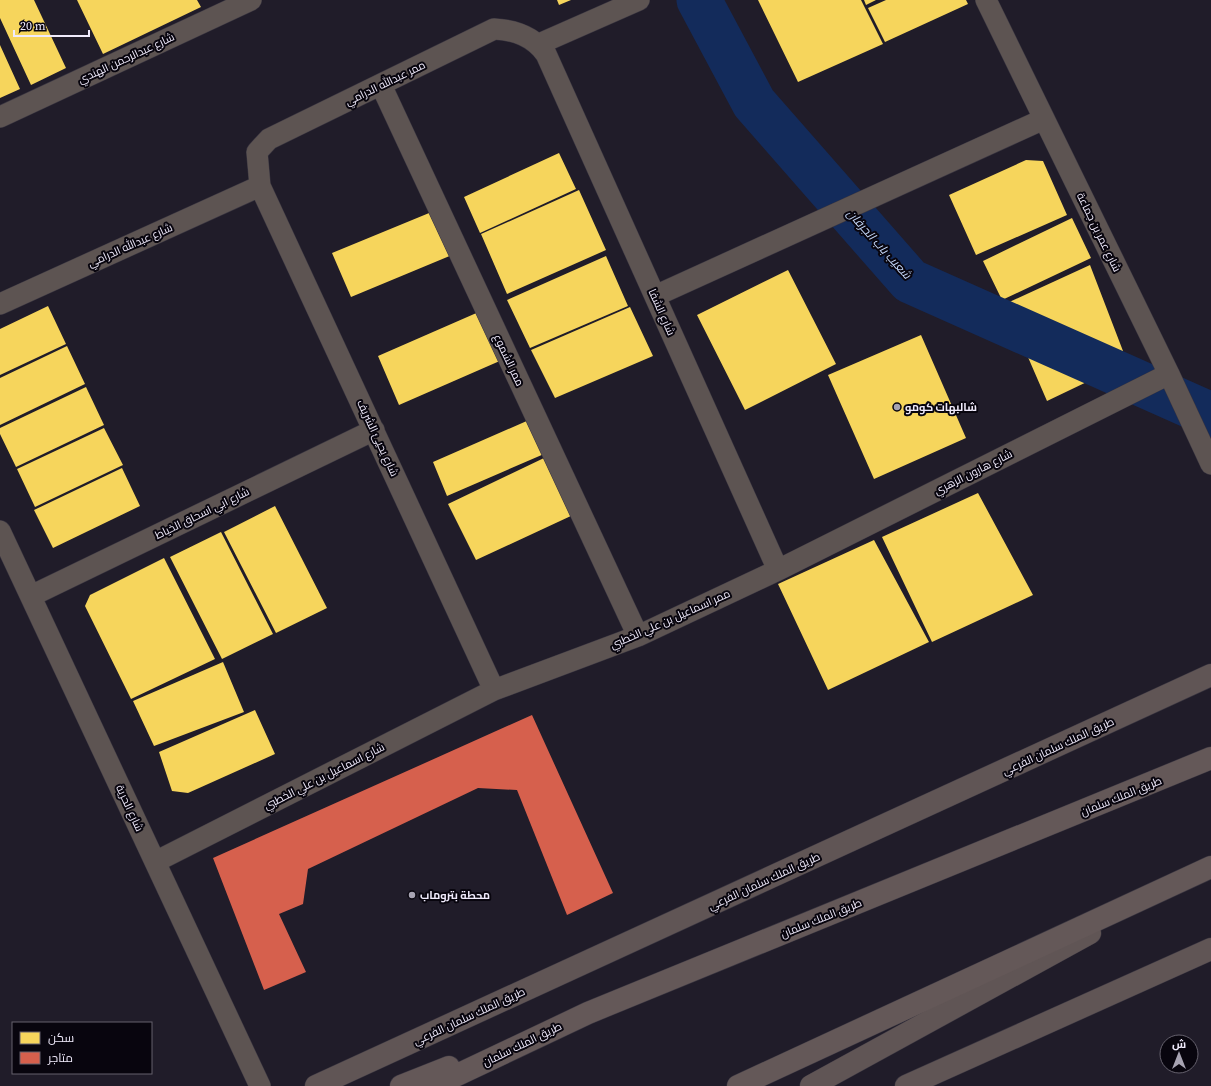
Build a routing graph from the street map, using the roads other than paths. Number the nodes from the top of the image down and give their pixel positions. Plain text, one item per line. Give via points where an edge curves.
1 (251, 0) edge
2 (639, 0) edge
3 (986, 0) edge
4 (542, 49) junction
5 (381, 85) junction
6 (0, 117) edge
7 (1044, 119) junction
8 (260, 186) junction
9 (655, 296) junction
10 (0, 304) edge
11 (1169, 374) junction
12 (374, 430) junction
13 (1211, 464) edge
14 (0, 531) edge
15 (778, 570) junction
16 (31, 596) junction
17 (638, 636) junction
18 (1211, 676) edge
19 (494, 690) junction
20 (1211, 758) edge
21 (155, 862) junction
22 (1208, 869) edge
23 (1211, 949) edge
24 (588, 1013) junction
25 (260, 1086) edge
26 (316, 1086) edge
27 (401, 1086) edge
28 (434, 1086) edge
29 (738, 1086) edge
30 (811, 1086) edge
31 (906, 1086) edge

1 - 6 street, شارع عبدالرحمن الهندي
2 - 4 street
3 - 7 street, شارع عمر بن جماعة
4 - 5 street, ممر عبدالله الدرامي via 510,30 494,30
4 - 9 street, شارع الشفا
5 - 8 street, ممر عبدالله الدرامي via 269,139 256,152
5 - 17 street, ممر الشموع
7 - 9 street
7 - 11 street, شارع عمر بن جماعة
8 - 10 street, شارع عبدالله الدرامي
8 - 12 street, شارع يحيئ الشريف
9 - 15 street, شارع الشفا
11 - 13 street, شارع عمر بن جماعة
11 - 15 street, شارع هارون الزهري
12 - 16 street, شارع ابي اسحاق الخياط
12 - 19 street, شارع يحيئ الشريف
14 - 16 street, شارع الحرية
15 - 17 street, ممر اسماعيل بن علي الخطبي
16 - 21 street, شارع الحرية
17 - 19 street, ممر اسماعيل بن علي الخطبي
18 - 26 main road, طريق الملك سلمان الفرعي
19 - 21 street, شارع اسماعيل بن علي الخطبي
20 - 24 highway, طريق الملك سلمان
21 - 25 street, شارع الحرية
22 - 29 highway
22 - 30 main road
23 - 31 main road
24 - 27 highway
24 - 28 highway, طريق الملك سلمان

